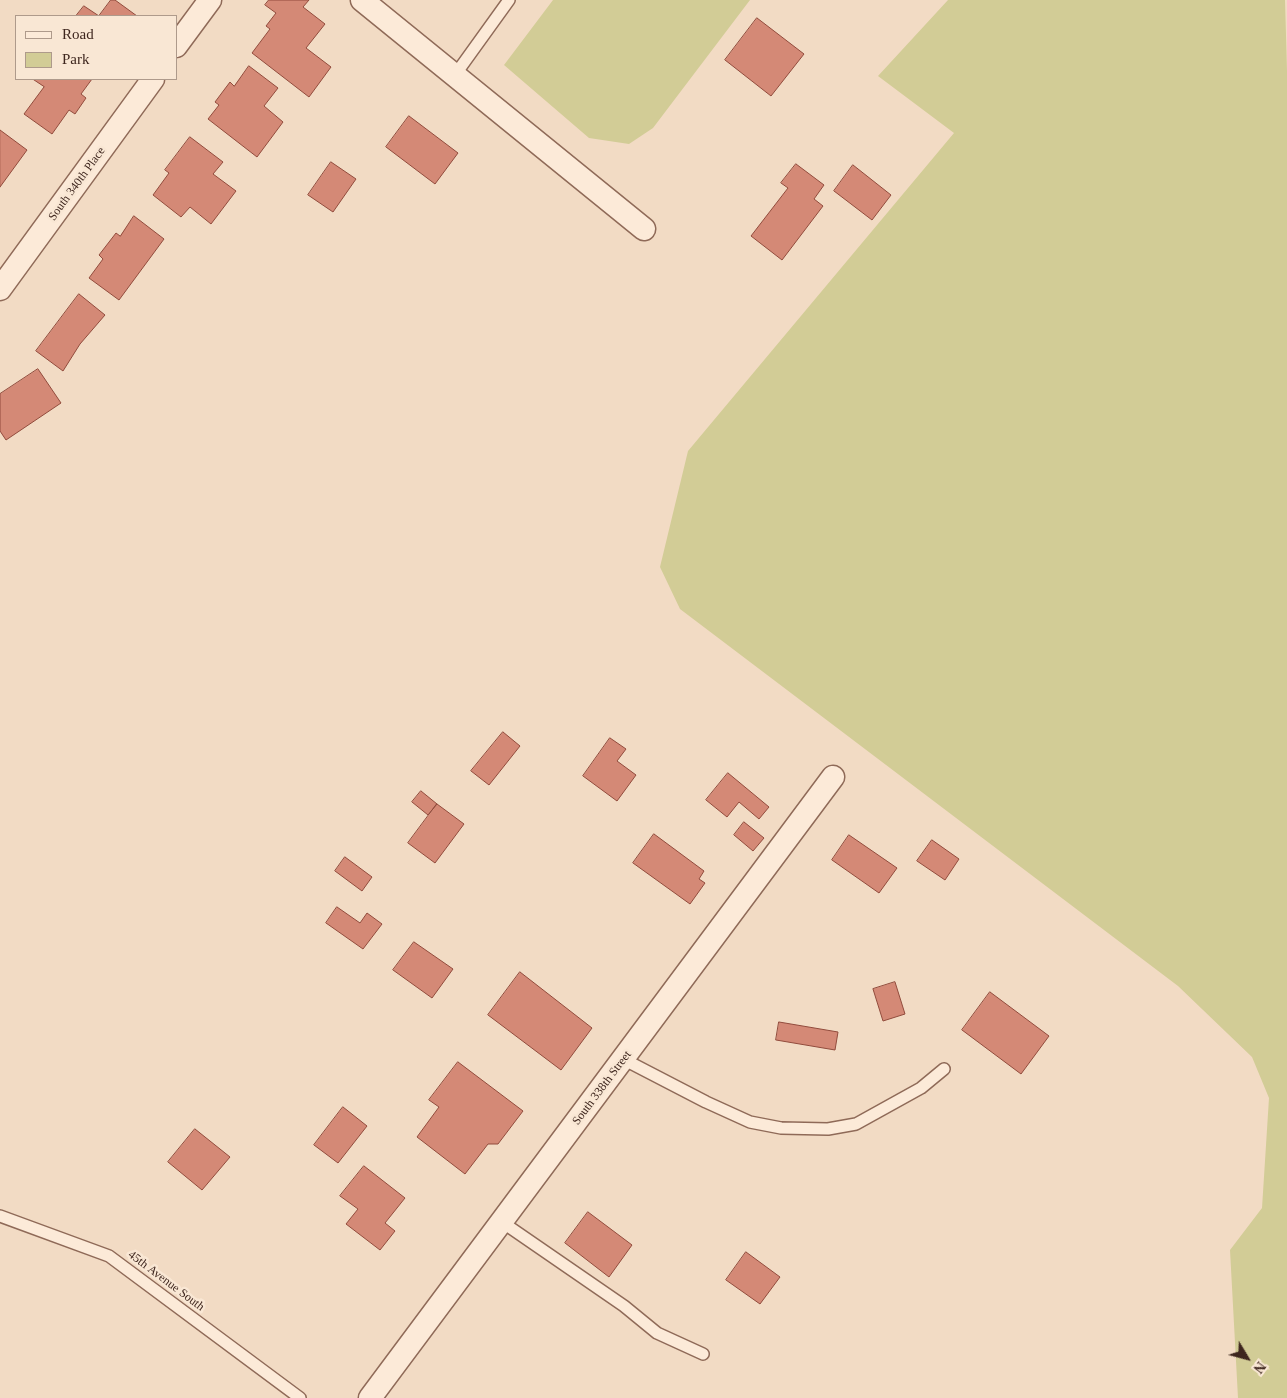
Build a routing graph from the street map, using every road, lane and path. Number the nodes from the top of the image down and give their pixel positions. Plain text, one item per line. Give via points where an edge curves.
1 (210, 0) edge
2 (362, 0) edge
3 (509, 0) edge
4 (178, 43) edge
5 (455, 75) junction
6 (152, 80) edge
7 (644, 229) dead end
8 (0, 289) edge
9 (833, 777) dead end
10 (623, 1059) junction
11 (944, 1070) dead end
12 (0, 1216) edge
13 (502, 1222) junction
14 (703, 1354) dead end
15 (300, 1398) edge
16 (370, 1398) edge

1 - 4 street
2 - 5 street
3 - 5 lane
5 - 7 street
6 - 8 street, South 340th Place
9 - 10 street, South 338th Street
10 - 11 lane via 750,1122 781,1128 828,1129 856,1124 921,1088
10 - 13 street, South 338th Street
12 - 15 lane, 45th Avenue South via 109,1256
13 - 14 lane via 624,1306 657,1333
13 - 16 street, South 338th Street

